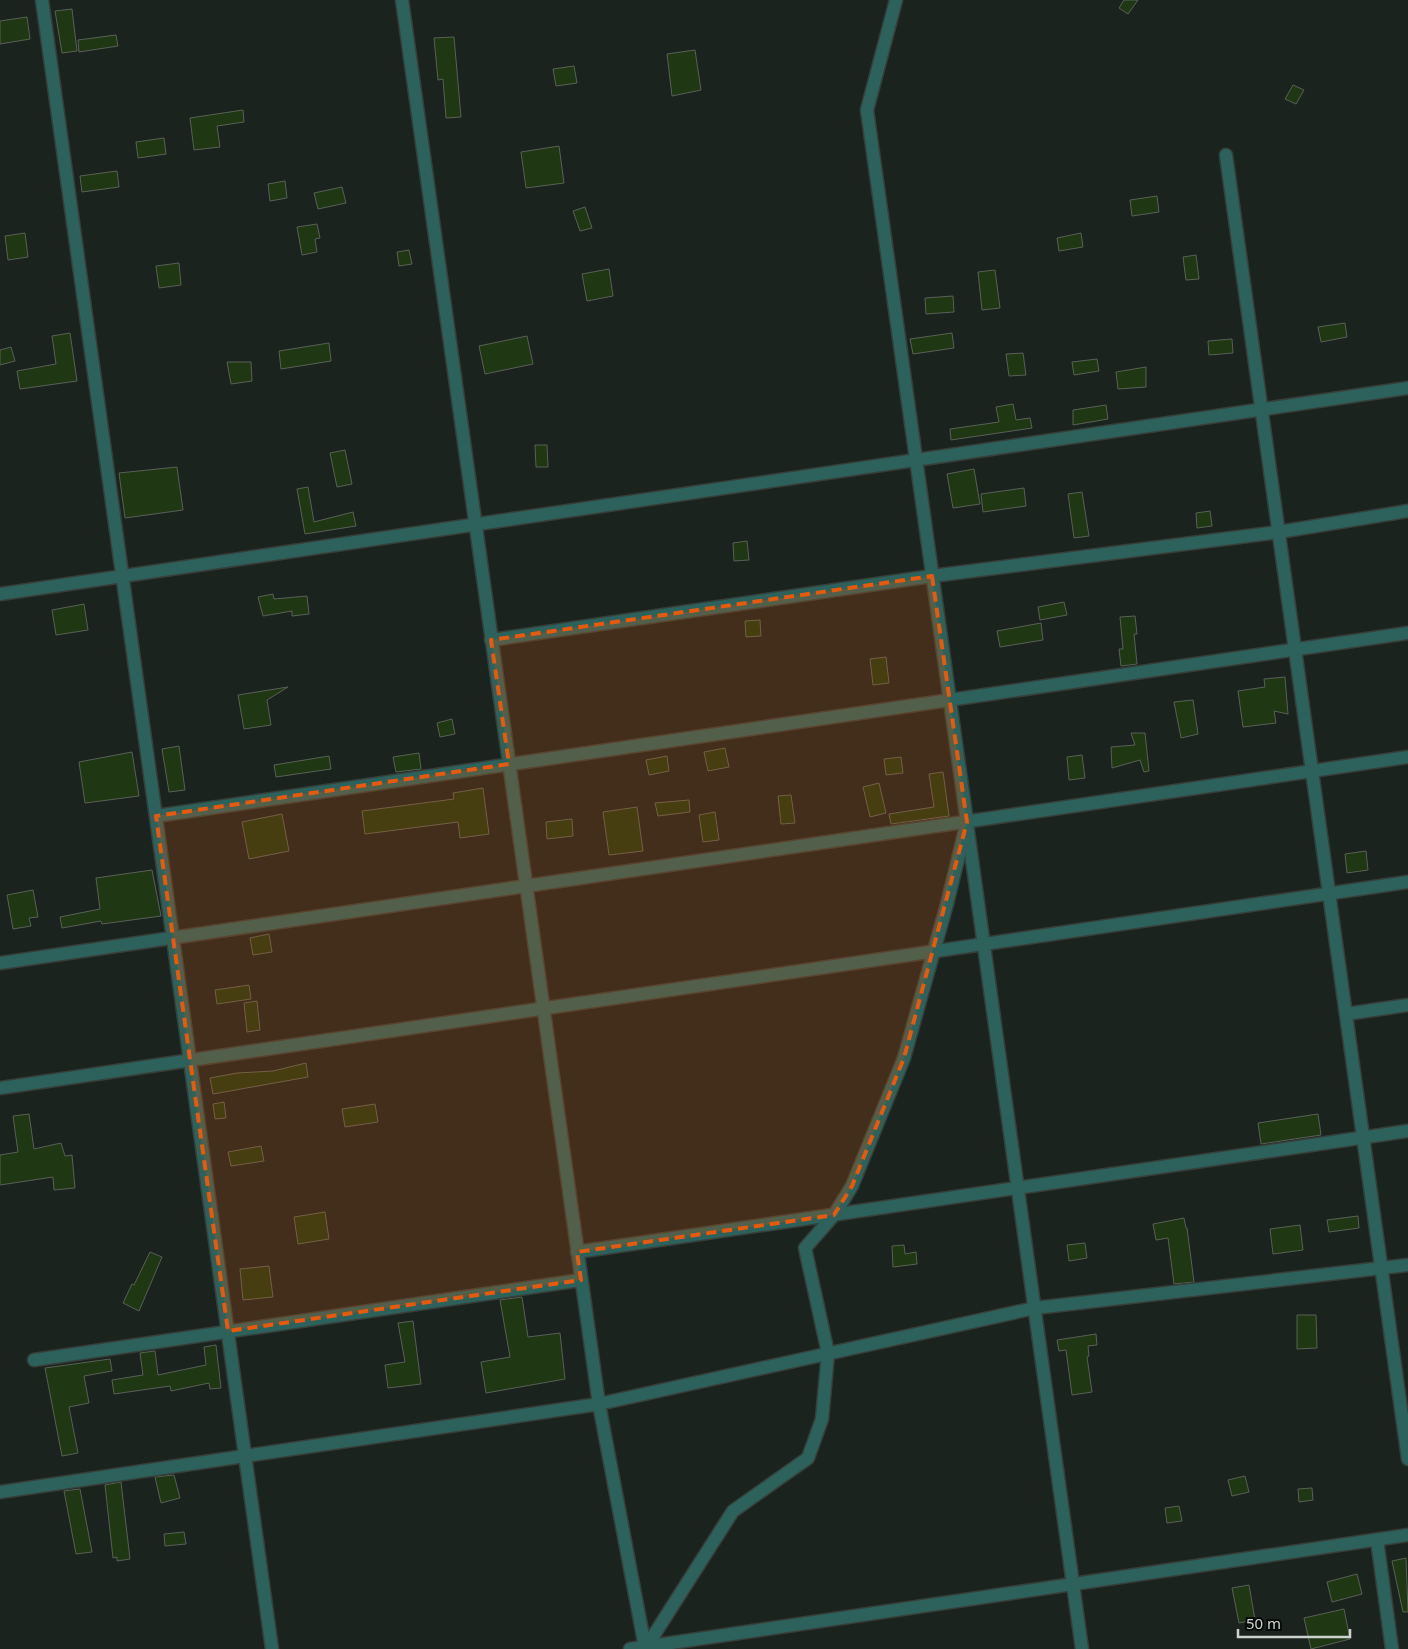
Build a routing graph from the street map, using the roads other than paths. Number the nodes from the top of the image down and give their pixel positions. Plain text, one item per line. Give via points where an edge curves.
1 (42, 0) edge
2 (402, 0) edge
3 (896, 0) edge
4 (1226, 155) dead end
5 (1408, 388) edge
6 (1261, 409) junction
7 (916, 460) junction
8 (1408, 511) edge
9 (476, 524) junction
10 (1279, 532) junction
11 (122, 576) junction
12 (932, 576) junction
13 (0, 594) edge
14 (1408, 633) edge
15 (492, 640) junction
16 (1295, 650) junction
17 (950, 700) junction
18 (1408, 757) edge
19 (509, 764) junction
20 (1312, 772) junction
21 (156, 816) junction
22 (966, 822) junction
23 (1408, 882) edge
24 (526, 886) junction
25 (1329, 894) junction
26 (173, 938) junction
27 (984, 944) junction
28 (934, 951) junction
29 (0, 963) edge
30 (1408, 1005) edge
31 (543, 1008) junction
32 (1346, 1014) junction
33 (190, 1060) junction
34 (0, 1088) edge
35 (1408, 1131) edge
36 (1363, 1138) junction
37 (1018, 1188) junction
38 (834, 1215) junction
39 (577, 1252) junction
40 (1408, 1265) edge
41 (1381, 1268) junction
42 (581, 1280) junction
43 (1034, 1308) junction
44 (228, 1331) junction
45 (828, 1353) junction
46 (34, 1360) dead end
47 (598, 1404) junction
48 (245, 1456) junction
49 (1408, 1459) edge
50 (0, 1492) edge
51 (1408, 1535) edge
52 (1377, 1540) junction
53 (1073, 1584) junction
54 (645, 1648) edge
55 (272, 1649) edge
56 (630, 1649) edge
57 (1082, 1649) edge
58 (1392, 1649) edge

1 - 11 street
2 - 9 street
3 - 7 street via 867,110
4 - 6 street
5 - 6 street
6 - 7 street
6 - 10 street
7 - 9 street
7 - 12 street
8 - 10 street
9 - 11 street
9 - 15 street
10 - 12 street
10 - 16 street
11 - 13 street
11 - 21 street
12 - 15 street
12 - 17 street
14 - 16 street
15 - 19 street
16 - 17 street
16 - 20 street
17 - 19 street
17 - 22 street
18 - 20 street
19 - 21 street
19 - 24 street
20 - 22 street
20 - 25 street
21 - 26 street
22 - 24 street
22 - 27 street
22 - 28 street
23 - 25 street
24 - 26 street
24 - 31 street
25 - 27 street
25 - 32 street
26 - 29 street
26 - 33 street
27 - 28 street
27 - 37 street
28 - 31 street
28 - 38 street via 904,1058 852,1186
30 - 32 street
31 - 33 street
31 - 39 street
32 - 36 street
33 - 34 street
33 - 44 street
35 - 36 street
36 - 37 street
36 - 41 street
37 - 38 street
37 - 43 street
38 - 39 street
38 - 45 street via 805,1248
39 - 42 street
40 - 41 street
41 - 43 street
41 - 49 street
42 - 44 street
42 - 47 street
43 - 45 street
43 - 53 street
44 - 46 street
44 - 48 street
45 - 47 street
45 - 54 street via 822,1419 808,1458 733,1511
47 - 48 street
47 - 54 street
48 - 50 street
48 - 55 street
51 - 52 street
52 - 53 street
52 - 58 street
53 - 54 street
53 - 57 street
54 - 56 street

